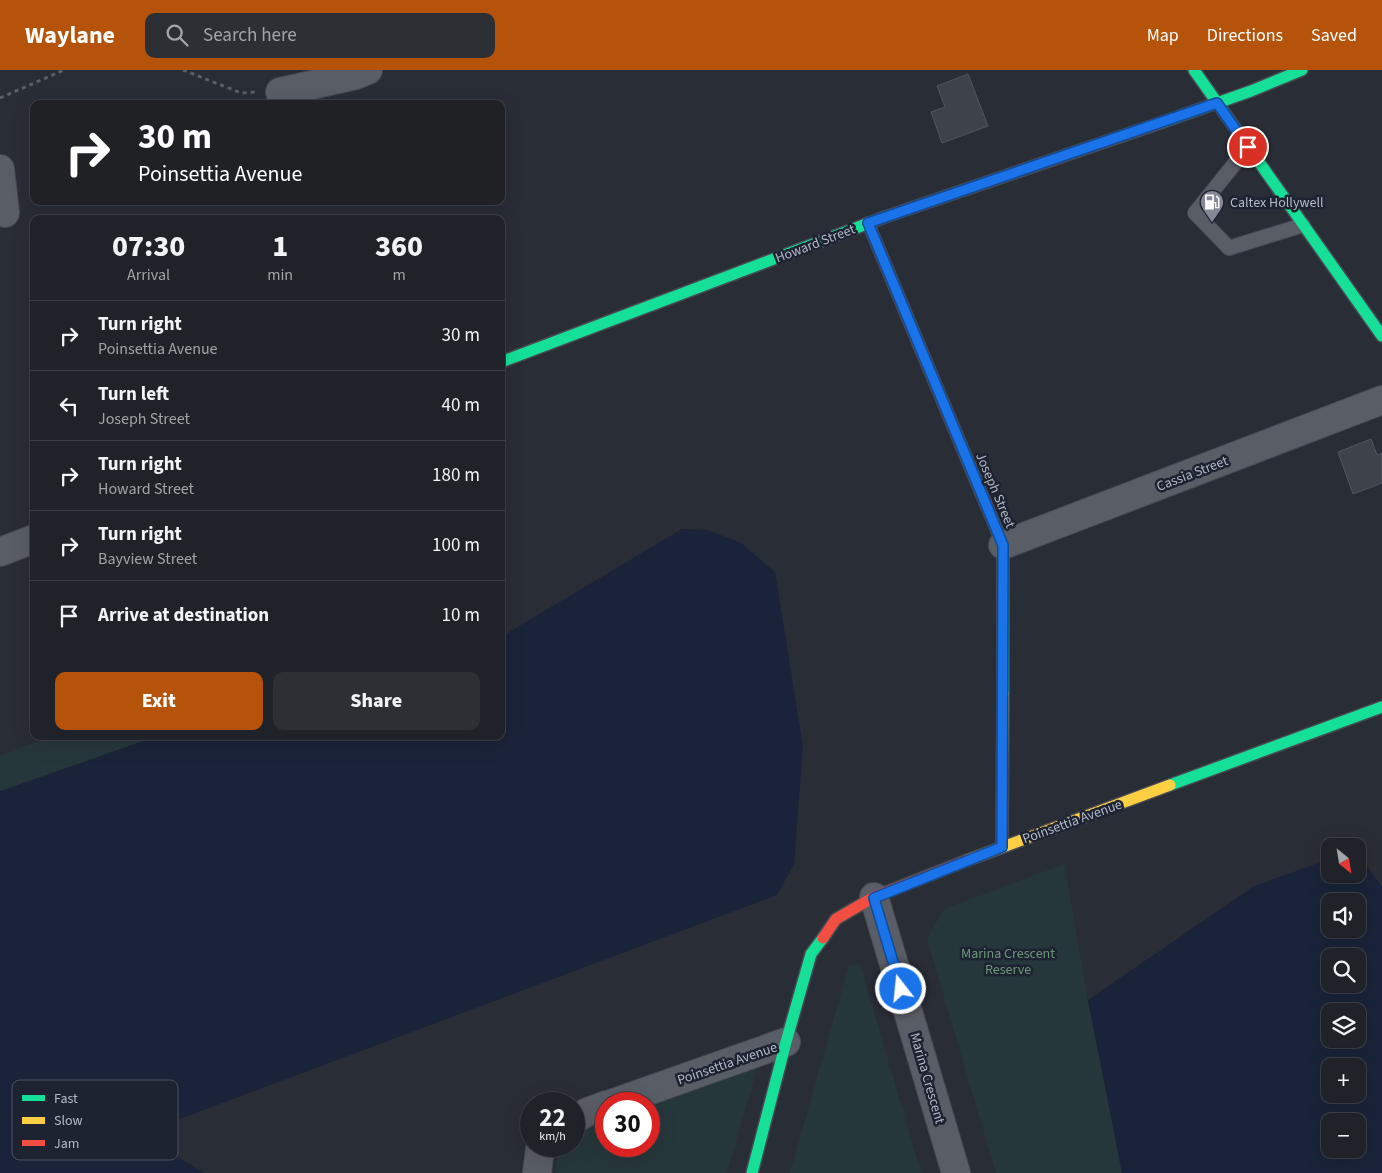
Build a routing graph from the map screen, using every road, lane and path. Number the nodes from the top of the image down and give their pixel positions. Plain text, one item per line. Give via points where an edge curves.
1 (64, 70) edge
2 (184, 70) edge
3 (368, 70) edge
4 (1194, 70) edge
5 (1302, 70) edge
6 (280, 92) joint
7 (0, 98) edge
8 (1217, 103) junction
9 (1248, 147) junction
10 (0, 169) edge
11 (4, 213) dead end
12 (868, 223) junction
13 (1303, 225) junction
14 (1382, 336) edge
15 (505, 360) edge
16 (1382, 400) edge
17 (30, 541) edge
18 (1003, 545) junction
19 (0, 552) edge
20 (1382, 706) edge
21 (1002, 847) junction
22 (874, 898) junction
23 (786, 1042) junction
24 (645, 1092) edge
25 (539, 1157) edge
26 (536, 1173) edge
27 (752, 1173) edge
28 (956, 1173) edge

1 - 7 path
2 - 6 path via 241,93
3 - 6 street
4 - 8 street
5 - 8 street, Howard Street
8 - 9 street
8 - 12 street, Howard Street
9 - 13 street
9 - 13 lane via 1195,213 1229,248
10 - 11 street
12 - 15 street, Howard Street
12 - 18 street, Joseph Street
13 - 14 street
16 - 18 street, Cassia Street
17 - 19 street
18 - 21 street, Joseph Street
20 - 21 street, Poinsettia Avenue
21 - 22 street, Poinsettia Avenue
22 - 23 street, Poinsettia Avenue via 836,919 811,954
22 - 28 street, Marina Crescent
23 - 24 street, Poinsettia Avenue
23 - 27 street, Poinsettia Avenue
25 - 26 street

